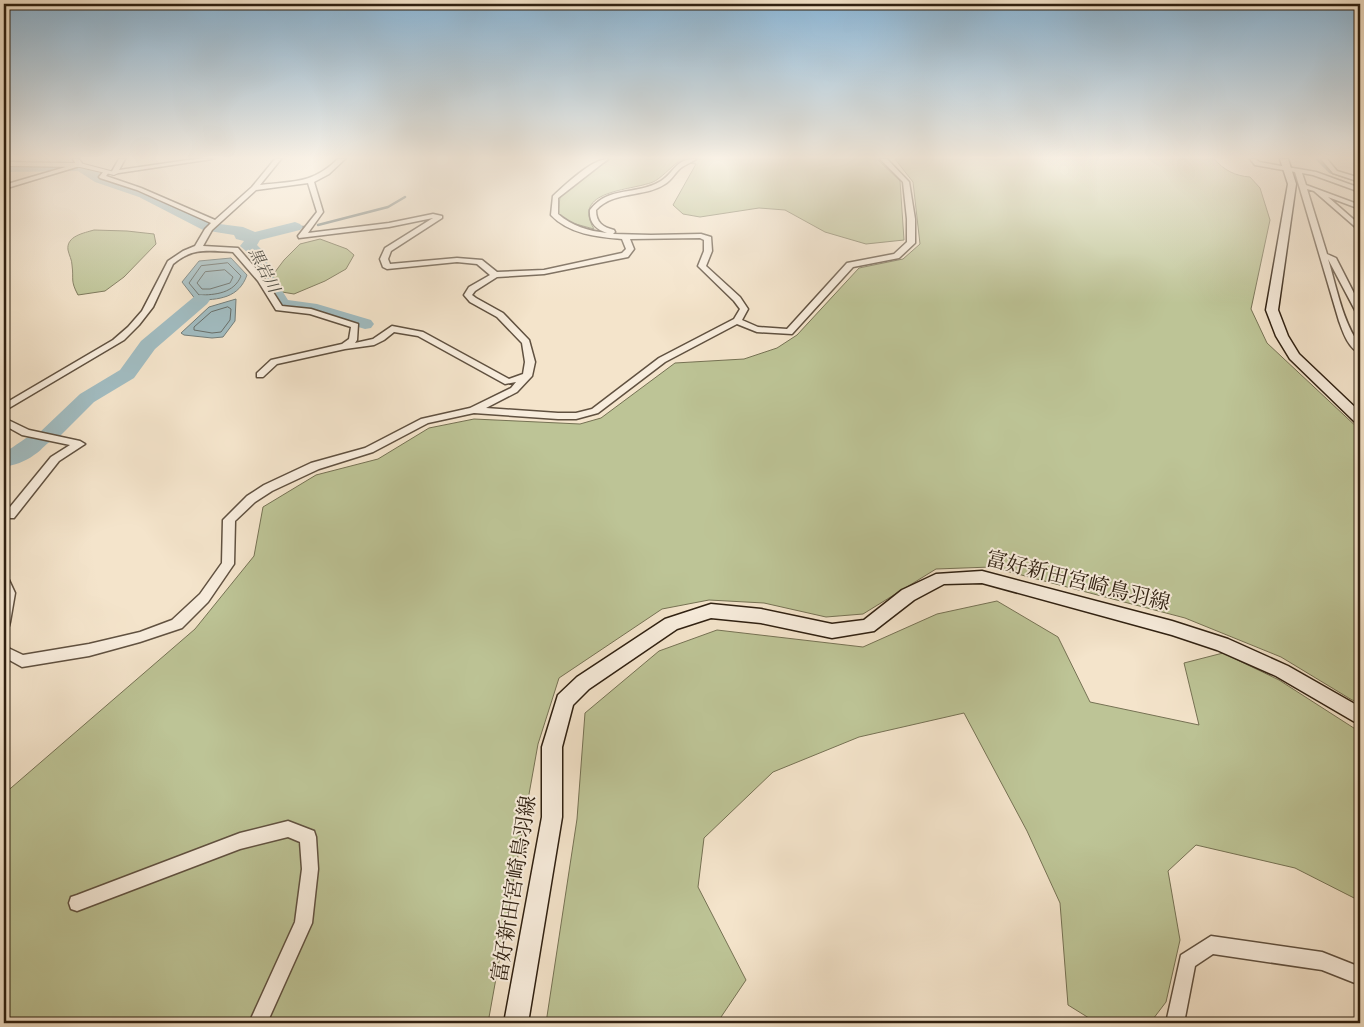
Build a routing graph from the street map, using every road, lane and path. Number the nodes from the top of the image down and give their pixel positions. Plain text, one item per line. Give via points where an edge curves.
1 (176, 207) edge
2 (234, 207) edge
3 (319, 207) edge
4 (554, 207) edge
5 (596, 207) edge
6 (909, 207) edge
7 (1288, 207) edge
8 (1310, 207) edge
9 (1336, 207) edge
10 (214, 225) junction
11 (1358, 226) edge
12 (624, 236) junction
13 (198, 248) junction
14 (1325, 256) junction
15 (495, 275) junction
16 (1360, 312) edge
17 (737, 321) junction
18 (345, 346) junction
19 (1360, 350) edge
20 (260, 375) dead end
21 (527, 376) junction
22 (4, 408) edge
23 (473, 410) junction
24 (1360, 419) edge
25 (4, 422) edge
26 (10, 515) dead end
27 (4, 581) edge
28 (4, 622) edge
29 (4, 652) edge
30 (1360, 717) edge
31 (77, 904) dead end
32 (1360, 976) edge
33 (258, 1023) edge
34 (516, 1023) edge
35 (1175, 1023) edge

1 - 10 street
2 - 10 street
3 - 15 street via 320,212 302,236 440,217 388,250 384,260 387,267 457,260 479,262
4 - 12 street via 554,214 566,224 585,231
5 - 12 street via 592,219 600,229
6 - 17 street via 911,242 896,256 850,265 789,332 757,329
7 - 24 main road via 1272,310 1294,356
8 - 14 street
9 - 11 street
10 - 13 street
12 - 15 street via 630,249 625,255 544,272
12 - 17 street via 700,236 708,239 708,252 702,266 744,309
13 - 18 street via 236,250 279,308 311,312 355,326 352,340
13 - 22 street via 184,252 167,264 152,302 123,336
14 - 16 street via 1332,258
14 - 19 street via 1343,322
15 - 21 street via 468,295 500,315 526,342 530,362
17 - 23 street via 662,360 594,411 558,416
18 - 20 street via 274,362
18 - 21 street via 382,340 392,329 420,334 508,382
21 - 23 street via 514,390
23 - 29 street via 426,421 369,450 315,466 251,499 229,520 228,564 204,598 177,624 140,638 22,661
25 - 26 street via 26,434 80,444 54,459
27 - 28 street via 10,593
30 - 34 main road, 富好新田宮崎鳥羽線 via 1282,670 1222,644 982,577 942,578 908,596 868,626 832,631 761,616 711,611 671,624 583,683 565,701 552,747 552,817
31 - 33 street via 240,841 288,828 308,837 310,869 303,923
32 - 35 street via 1322,961 1211,945 1187,961

